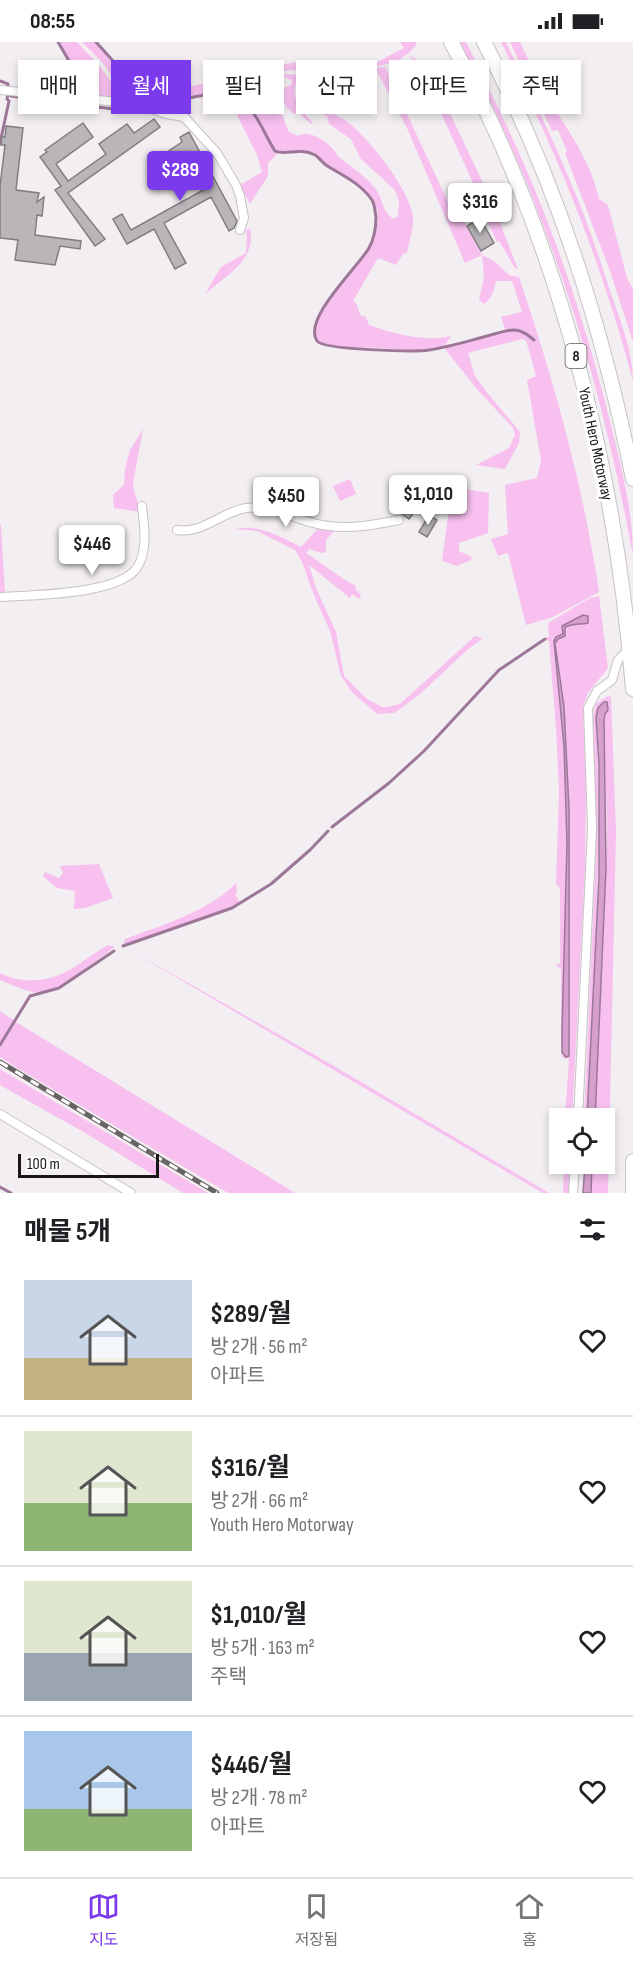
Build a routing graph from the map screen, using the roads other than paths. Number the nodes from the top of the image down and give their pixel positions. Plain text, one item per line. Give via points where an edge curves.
1 (452, 42) edge
2 (484, 42) edge
3 (0, 90) edge
4 (240, 230) dead end
5 (633, 479) edge
6 (142, 506) dead end
7 (399, 520) dead end
8 (177, 530) dead end
9 (0, 597) edge
10 (630, 648) junction
11 (633, 689) edge
12 (579, 1108) edge
13 (0, 1114) edge
14 (633, 1161) edge
15 (574, 1174) edge
16 (131, 1193) edge
17 (573, 1193) edge
18 (633, 1193) edge

1 - 10 highway, Youth Hero Motorway / 8 via 523,195 573,343 607,494
2 - 5 highway, Youth Hero Motorway / 8 via 524,123 576,257 600,335
3 - 4 street via 137,104 183,117 218,153 233,179 243,207
6 - 9 street via 142,558 138,568 125,579 100,588
7 - 8 street via 331,526 254,508 230,512 192,531
10 - 11 highway, Youth Hero Motorway / 8
10 - 12 street via 618,660 612,680 597,691 588,708 592,829
13 - 16 street
14 - 18 highway
15 - 17 street

